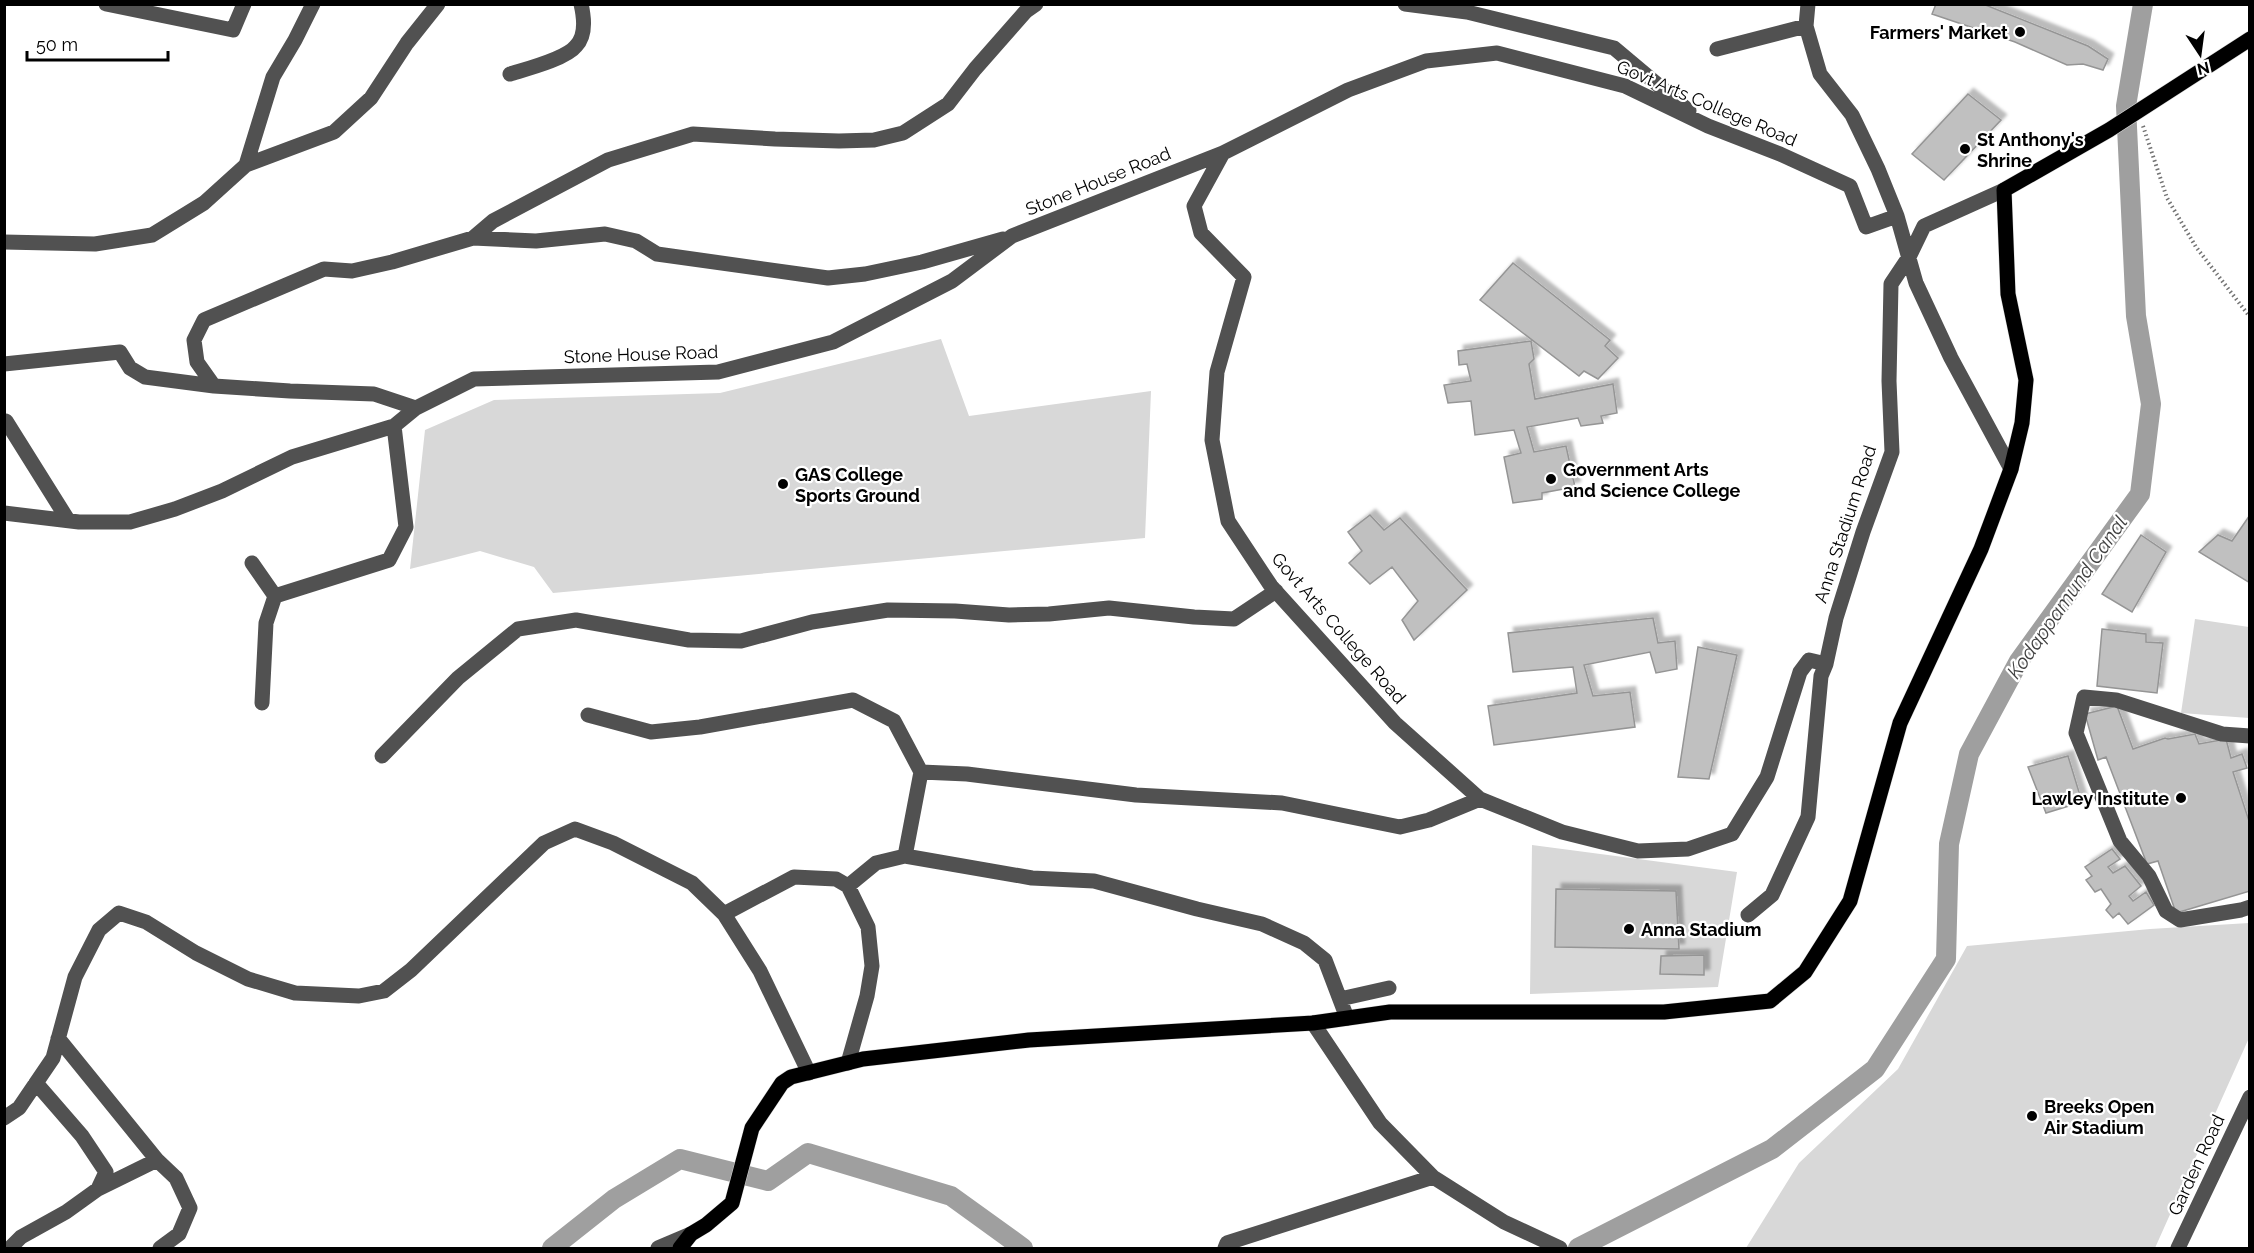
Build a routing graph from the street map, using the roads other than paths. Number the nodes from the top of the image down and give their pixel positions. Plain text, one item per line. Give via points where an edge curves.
1 (106, 4) edge
2 (244, 4) edge
3 (313, 4) edge
4 (438, 4) edge
5 (581, 4) edge
6 (1036, 4) edge
7 (1405, 4) edge
8 (1808, 4) edge
9 (1806, 26) junction
10 (2250, 39) edge
11 (1717, 49) dead end
12 (510, 74) dead end
13 (1708, 126) junction
14 (1223, 153) junction
15 (246, 165) junction
16 (2004, 189) junction
17 (1897, 216) junction
18 (1012, 237) junction
19 (473, 238) junction
20 (4, 242) edge
21 (1909, 257) junction
22 (4, 364) edge
23 (214, 386) junction
24 (416, 408) junction
25 (6, 421) edge
26 (394, 426) junction
27 (2012, 469) junction
28 (4, 513) edge
29 (68, 520) junction
30 (252, 562) dead end
31 (1276, 591) junction
32 (275, 596) junction
33 (1824, 670) junction
34 (261, 703) dead end
35 (588, 716) dead end
36 (2250, 736) edge
37 (382, 756) dead end
38 (921, 772) junction
39 (1480, 799) junction
40 (905, 856) junction
41 (848, 886) junction
42 (2250, 906) edge
43 (724, 914) junction
44 (1748, 915) dead end
45 (1389, 988) dead end
46 (1340, 999) junction
47 (1347, 1018) junction
48 (1313, 1023) junction
49 (58, 1038) junction
50 (848, 1063) junction
51 (809, 1072) junction
52 (36, 1083) junction
53 (2250, 1097) edge
54 (4, 1118) edge
55 (157, 1160) junction
56 (1433, 1177) junction
57 (98, 1189) junction
58 (691, 1234) junction
59 (1226, 1246) edge
60 (10, 1248) edge
61 (160, 1248) edge
62 (658, 1248) edge
63 (680, 1248) edge
64 (1560, 1248) edge
65 (2178, 1248) edge

1 - 2 street via 233,30
3 - 15 street via 273,76
4 - 15 street via 371,98 334,132
5 - 12 street via 583,31 576,47 548,63
6 - 19 street via 948,104 903,133 850,141 693,134 608,160 493,221
7 - 13 street via 1467,12 1614,48
8 - 9 street
9 - 11 street
9 - 17 street via 1820,74 1852,115
10 - 16 main road via 2109,130
13 - 14 street, Govt Arts College Road via 1625,86 1497,52 1415,65 1348,90
13 - 17 street, Govt Arts College Road via 1850,186 1866,227
14 - 18 street, Stone House Road
14 - 31 street, Govt Arts College Road via 1194,206 1201,233 1244,277 1217,372 1212,440 1228,521
15 - 20 street via 204,203 152,235 95,244
16 - 21 street, Anna Stadium Road via 1924,226
16 - 27 main road via 2008,294 2026,380
17 - 21 street
18 - 19 street via 922,262 828,278 657,254 636,241 605,234 536,241
18 - 24 street, Stone House Road via 952,281 832,342 718,372 474,379
19 - 23 street via 352,272 324,269 204,320 194,340 197,362
21 - 27 street via 1916,283 1951,358
21 - 33 street, Anna Stadium Road via 1891,284 1892,452 1836,618
22 - 23 street via 120,352 130,368 145,377
23 - 24 street via 374,394
24 - 26 street, Stone House Road
25 - 29 street
26 - 29 street via 292,457 222,490 141,519
26 - 32 street via 406,527 389,560
27 - 47 main road via 1981,549 1900,723 1850,901 1805,972 1770,1001 1664,1012 1390,1012
28 - 29 street
30 - 32 street
31 - 37 street via 1234,619 1109,608 1010,615 888,610 812,622 741,641 689,640 576,620 518,629 458,678
31 - 39 street, Govt Arts College Road via 1395,723
32 - 34 street via 266,623
33 - 39 street, Govt Arts College Road via 1809,660 1800,672 1767,777 1732,834 1688,849 1638,851 1562,832
33 - 44 street via 1808,817 1773,895
35 - 38 street via 651,732 853,700 894,721
36 - 42 street via 2222,734 2116,700 2084,697 2076,733 2120,841 2149,876 2166,911 2180,920
38 - 39 street via 1136,795 1282,803 1400,827
38 - 40 street
40 - 41 street via 876,863
40 - 46 street via 1032,878 1094,881 1262,924 1304,943 1325,960
41 - 43 street via 836,879 794,877
41 - 50 street via 868,927 872,966
43 - 49 street via 692,883 613,843 575,829 544,843 411,970 384,991 367,995 295,993 248,979 146,922 119,913 99,930 75,977
43 - 51 street via 760,971
45 - 46 street
46 - 47 street
47 - 48 main road
48 - 50 main road via 1029,1040
48 - 56 street via 1380,1123
49 - 52 street via 53,1058
49 - 55 street
50 - 51 main road
51 - 58 main road via 782,1083 752,1128 732,1203
52 - 54 street via 18,1108
52 - 57 street via 82,1136 106,1172
53 - 65 street, Garden Road
55 - 57 street
55 - 61 street via 176,1178 190,1208 179,1234
56 - 59 street
56 - 64 street via 1504,1222
57 - 60 street via 21,1237
58 - 62 street
58 - 63 main road

